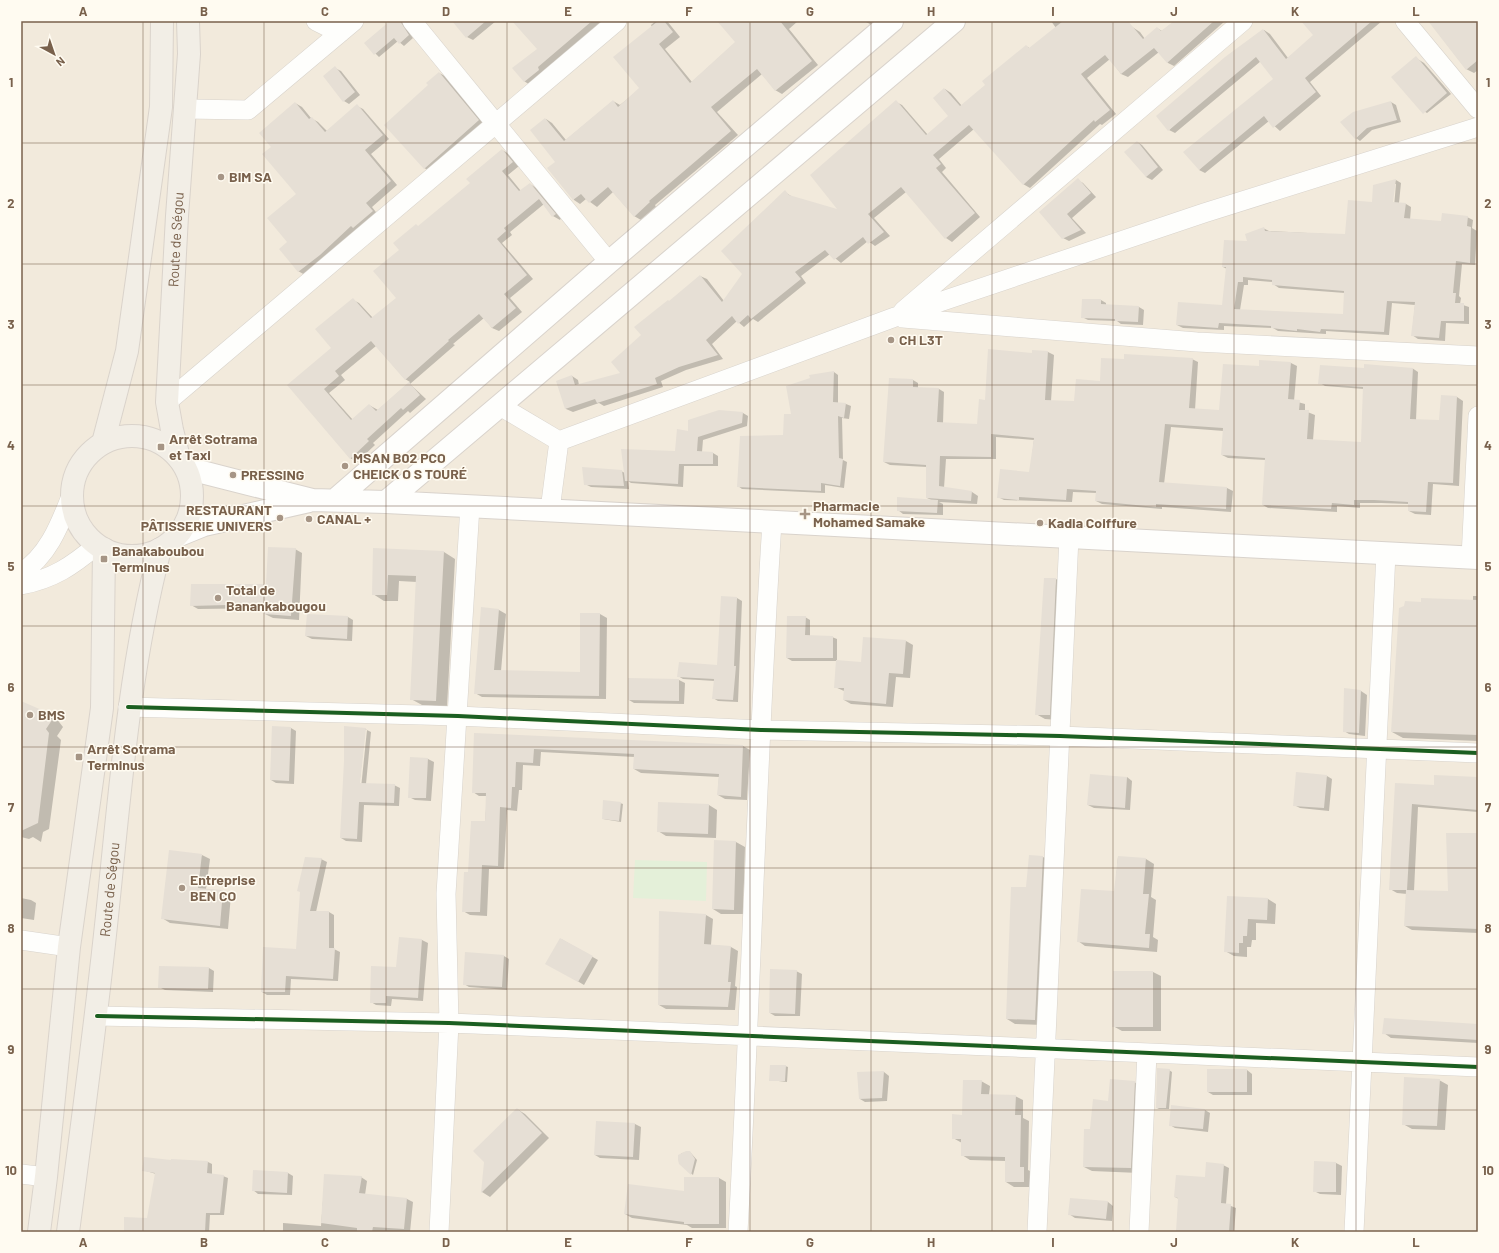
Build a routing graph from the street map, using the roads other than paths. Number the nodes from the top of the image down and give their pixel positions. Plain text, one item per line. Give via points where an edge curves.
1 (162, 21) edge
2 (188, 21) edge
3 (316, 21) edge
4 (412, 21) edge
5 (617, 21) edge
6 (892, 21) edge
7 (954, 21) edge
8 (1243, 21) edge
9 (1405, 21) edge
10 (347, 27) edge
11 (1478, 109) edge
12 (185, 110) junction
13 (495, 123) junction
14 (1478, 127) edge
15 (609, 262) junction
16 (895, 317) junction
17 (1478, 356) edge
18 (167, 402) junction
19 (500, 406) junction
20 (1478, 416) edge
21 (559, 441) junction
22 (103, 444) junction
23 (182, 463) junction
24 (72, 494) junction
25 (312, 500) junction
26 (335, 500) junction
27 (386, 502) junction
28 (470, 506) junction
29 (550, 510) junction
30 (772, 522) junction
31 (1069, 537) junction
32 (168, 542) junction
33 (100, 547) junction
34 (1386, 553) junction
35 (1474, 558) edge
36 (21, 573) edge
37 (21, 585) edge
38 (128, 707) junction
39 (458, 716) junction
40 (761, 730) junction
41 (1060, 736) junction
42 (1377, 748) junction
43 (1478, 753) edge
44 (21, 940) edge
45 (69, 947) junction
46 (97, 1016) junction
47 (449, 1023) junction
48 (748, 1036) junction
49 (1046, 1049) junction
50 (1147, 1053) junction
51 (1362, 1062) junction
52 (1478, 1067) edge
53 (21, 1174) edge
54 (46, 1177) junction
55 (39, 1232) edge
56 (68, 1232) edge
57 (439, 1232) edge
58 (738, 1232) edge
59 (1038, 1232) edge
60 (1138, 1232) edge
61 (1354, 1232) edge

1 - 22 highway via 161,107 127,351
2 - 12 highway, Route de Ségou via 189,54
3 - 10 street
4 - 13 street
5 - 13 street
6 - 15 main road
7 - 19 main road
8 - 16 street
9 - 11 street
10 - 12 street via 248,110
12 - 18 highway, Route de Ségou
13 - 15 street
13 - 18 street
14 - 16 street via 1204,213
15 - 26 main road
16 - 17 street via 1197,342
16 - 21 street
18 - 23 highway, Route de Ségou
19 - 21 street
19 - 27 main road
20 - 35 street
21 - 29 street
22 - 23 highway via 123,437 144,437 163,444
22 - 24 highway via 87,456 76,474
23 - 25 main road
23 - 32 highway, Route de Ségou via 192,492 189,516
24 - 33 highway via 74,514 83,531
24 - 36 street via 57,531 46,549
25 - 26 main road
25 - 32 main road via 204,525
26 - 27 main road
27 - 28 main road
28 - 29 main road
28 - 39 street
29 - 30 main road
30 - 31 main road
30 - 40 street
31 - 34 main road
31 - 41 street
32 - 33 highway via 142,555 122,555
32 - 38 highway, Route de Ségou via 149,592
33 - 37 street via 59,573
33 - 45 highway via 102,708
34 - 35 main road
34 - 42 street
38 - 39 street
38 - 46 highway, Route de Ségou
39 - 40 street
39 - 47 street via 446,894
40 - 41 street
40 - 48 street
41 - 42 street
41 - 49 street
42 - 43 street
42 - 51 street
44 - 45 street
45 - 54 highway
46 - 47 street
46 - 56 highway, Route de Ségou
47 - 48 street
47 - 57 street
48 - 49 street
48 - 58 street
49 - 50 street
49 - 59 street
50 - 51 street
50 - 60 street
51 - 52 street
51 - 61 street
53 - 54 street
54 - 55 highway

